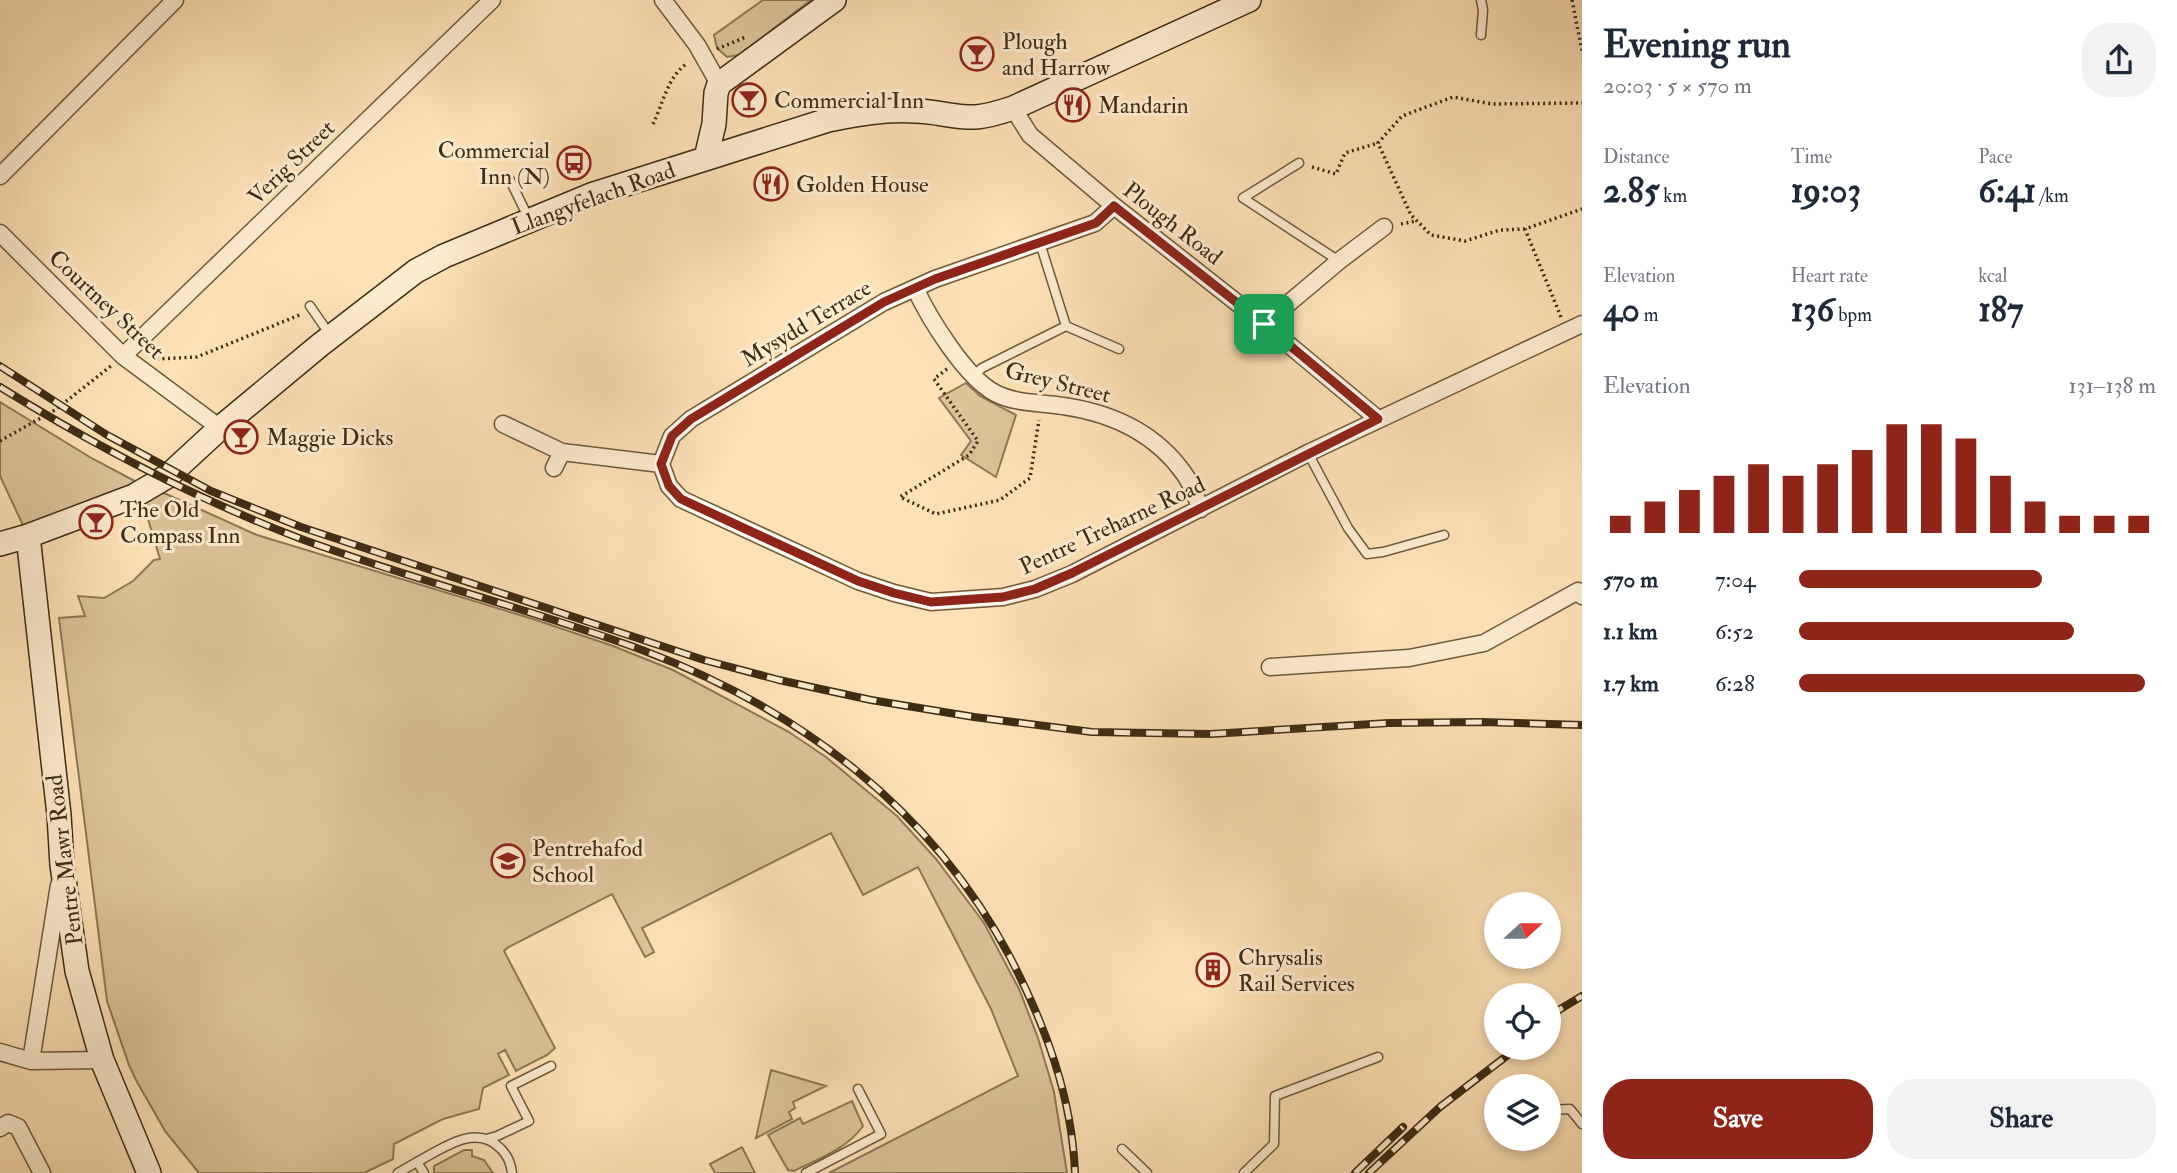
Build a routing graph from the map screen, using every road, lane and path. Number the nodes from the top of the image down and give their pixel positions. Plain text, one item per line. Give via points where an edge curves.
1 (175, 0) edge
2 (492, 0) edge
3 (663, 0) edge
4 (834, 0) edge
5 (1249, 0) edge
6 (1481, 0) edge
7 (1572, 0) edge
8 (1481, 35) dead end
9 (1582, 51) edge
10 (703, 55) junction
11 (719, 84) junction
12 (1582, 103) edge
13 (1013, 108) junction
14 (653, 124) dead end
15 (1378, 143) junction
16 (706, 158) junction
17 (1299, 163) joint
18 (0, 176) edge
19 (510, 180) dead end
20 (1114, 206) junction
21 (1582, 209) edge
22 (529, 220) junction
23 (1384, 228) dead end
24 (1525, 229) junction
25 (0, 233) edge
26 (1040, 243) junction
27 (1339, 261) junction
28 (915, 288) junction
29 (310, 306) dead end
30 (303, 313) dead end
31 (1264, 324) junction
32 (1066, 326) junction
33 (1576, 330) edge
34 (331, 337) junction
35 (1119, 349) dead end
36 (123, 356) junction
37 (960, 360) junction
38 (974, 375) junction
39 (1042, 404) junction
40 (1378, 419) junction
41 (503, 424) dead end
42 (220, 428) junction
43 (0, 441) edge
44 (562, 452) junction
45 (1308, 453) junction
46 (661, 464) junction
47 (554, 468) dead end
48 (1201, 509) junction
49 (1444, 535) dead end
50 (28, 536) junction
51 (0, 544) edge
52 (1582, 596) edge
53 (1270, 667) dead end
54 (62, 865) junction
55 (0, 1052) edge
56 (1378, 1057) dead end
57 (31, 1060) junction
58 (102, 1060) junction
59 (551, 1066) dead end
60 (858, 1089) dead end
61 (1561, 1110) edge
62 (1582, 1124) edge
63 (4, 1125) edge
64 (486, 1139) junction
65 (1122, 1149) dead end
66 (417, 1162) junction
67 (42, 1173) edge
68 (149, 1173) edge
69 (398, 1173) edge
70 (424, 1173) edge
71 (512, 1173) edge
72 (806, 1173) edge
73 (1147, 1173) edge
74 (1244, 1173) edge

1 - 18 street
2 - 36 street, Verig Street
3 - 10 street
4 - 11 main road
5 - 13 main road, Llangyfelach Road
6 - 8 lane
7 - 9 path
10 - 11 street
10 - 14 path via 680,68
11 - 16 main road
12 - 15 path via 1492,104 1454,97 1402,116
13 - 16 main road, Llangyfelach Road via 974,117 918,111 862,113
13 - 20 street, Plough Road via 1030,135
15 - 17 path via 1345,153 1336,174
15 - 24 path via 1411,215 1431,235 1465,242 1500,230
16 - 22 main road, Llangyfelach Road
17 - 27 lane via 1243,198
19 - 22 lane
20 - 26 street, Mysydd Terrace via 1096,223
20 - 31 street, Plough Road
21 - 24 path
22 - 34 main road, Llangyfelach Road via 416,271
23 - 27 street
24 - 33 path
25 - 36 street, Courtney Street
26 - 28 street, Mysydd Terrace
26 - 32 lane
27 - 31 street
28 - 37 street, Grey Street
28 - 46 street, Mysydd Terrace via 884,302 691,419 672,436
29 - 34 lane
30 - 36 path via 197,357
31 - 40 street, Plough Road
32 - 35 lane
32 - 38 lane
33 - 40 street, Pentre Treharne Road
34 - 42 main road, Llangyfelach Road
36 - 42 street, Courtney Street
36 - 43 path via 55,410
37 - 38 street, Grey Street
37 - 39 path via 934,379 978,440 969,455 900,497 936,514 1000,500 1030,478
38 - 39 street, Grey Street via 1006,398
39 - 48 street, Grey Street via 1091,411 1139,430 1173,460
40 - 45 street, Pentre Treharne Road
41 - 44 street
42 - 50 main road, Llangyfelach Road via 169,476 141,492
44 - 46 street
44 - 47 street
45 - 48 street, Pentre Treharne Road
45 - 49 lane via 1367,554
46 - 48 street, Pentre Treharne Road via 669,486 681,499 858,581 931,602 1003,597 1035,589
50 - 51 main road, Llangyfelach Road
50 - 54 main road, Pentre Mawr Road
52 - 53 street via 1578,591 1484,643 1409,658
54 - 57 street
54 - 58 main road, Pentre Mawr Road via 77,971
55 - 57 street
56 - 74 lane via 1275,1096 1274,1144
57 - 58 street
58 - 68 main road, Pentre Mawr Road
59 - 64 lane via 511,1086 529,1121
60 - 72 lane via 881,1134
61 - 62 lane via 1570,1109
63 - 67 street via 18,1127
64 - 66 lane via 459,1139
64 - 71 lane via 506,1154
65 - 73 lane
66 - 69 lane
66 - 70 lane

